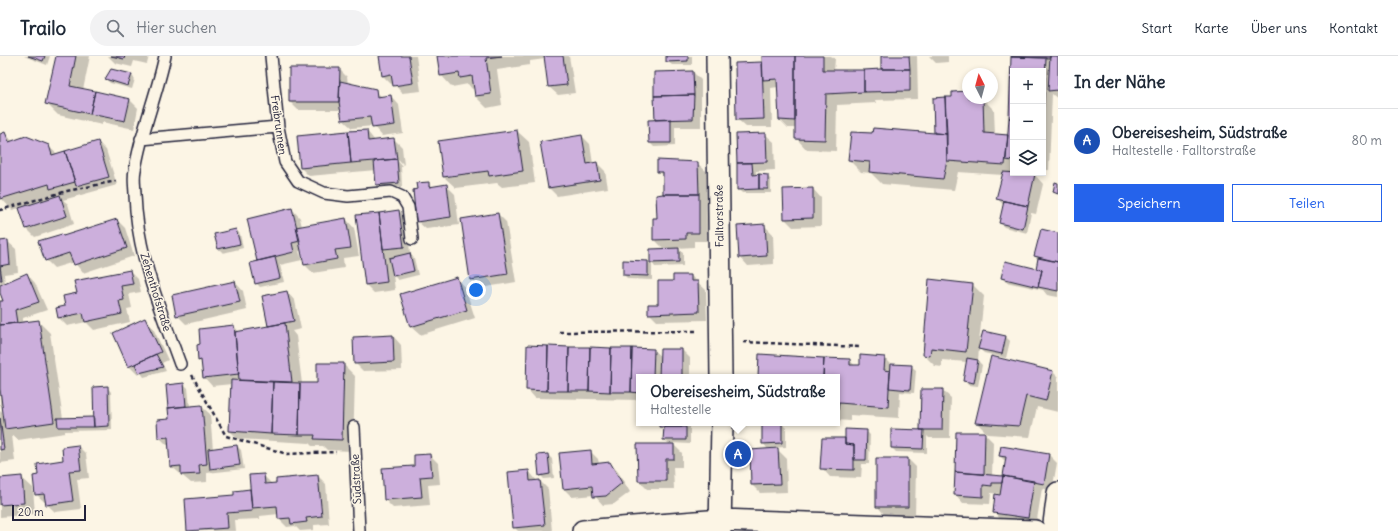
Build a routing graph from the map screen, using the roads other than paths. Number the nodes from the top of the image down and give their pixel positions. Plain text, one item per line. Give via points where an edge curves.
1 (165, 56) edge
2 (271, 56) edge
3 (717, 56) edge
4 (278, 127) junction
5 (141, 139) junction
6 (412, 240) dead end
7 (180, 364) road end
8 (721, 374) edge
9 (722, 426) edge
10 (354, 427) dead end
11 (1058, 492) edge
12 (720, 526) edge
13 (359, 531) edge
14 (583, 531) edge
15 (1035, 531) edge
16 (1053, 531) edge

1 - 5 lane, Zehenthofstraße via 159,84
2 - 4 lane, Freibrunnen
3 - 8 street, Falltorstraße
4 - 5 lane
4 - 6 lane, Freibrunnen via 285,162 298,181 324,193 348,196 390,192 402,196 408,207
5 - 7 lane, Zehenthofstraße via 134,178 136,212 146,266
9 - 12 street
10 - 13 lane, Südstraße
11 - 16 street
12 - 14 street
12 - 15 street

